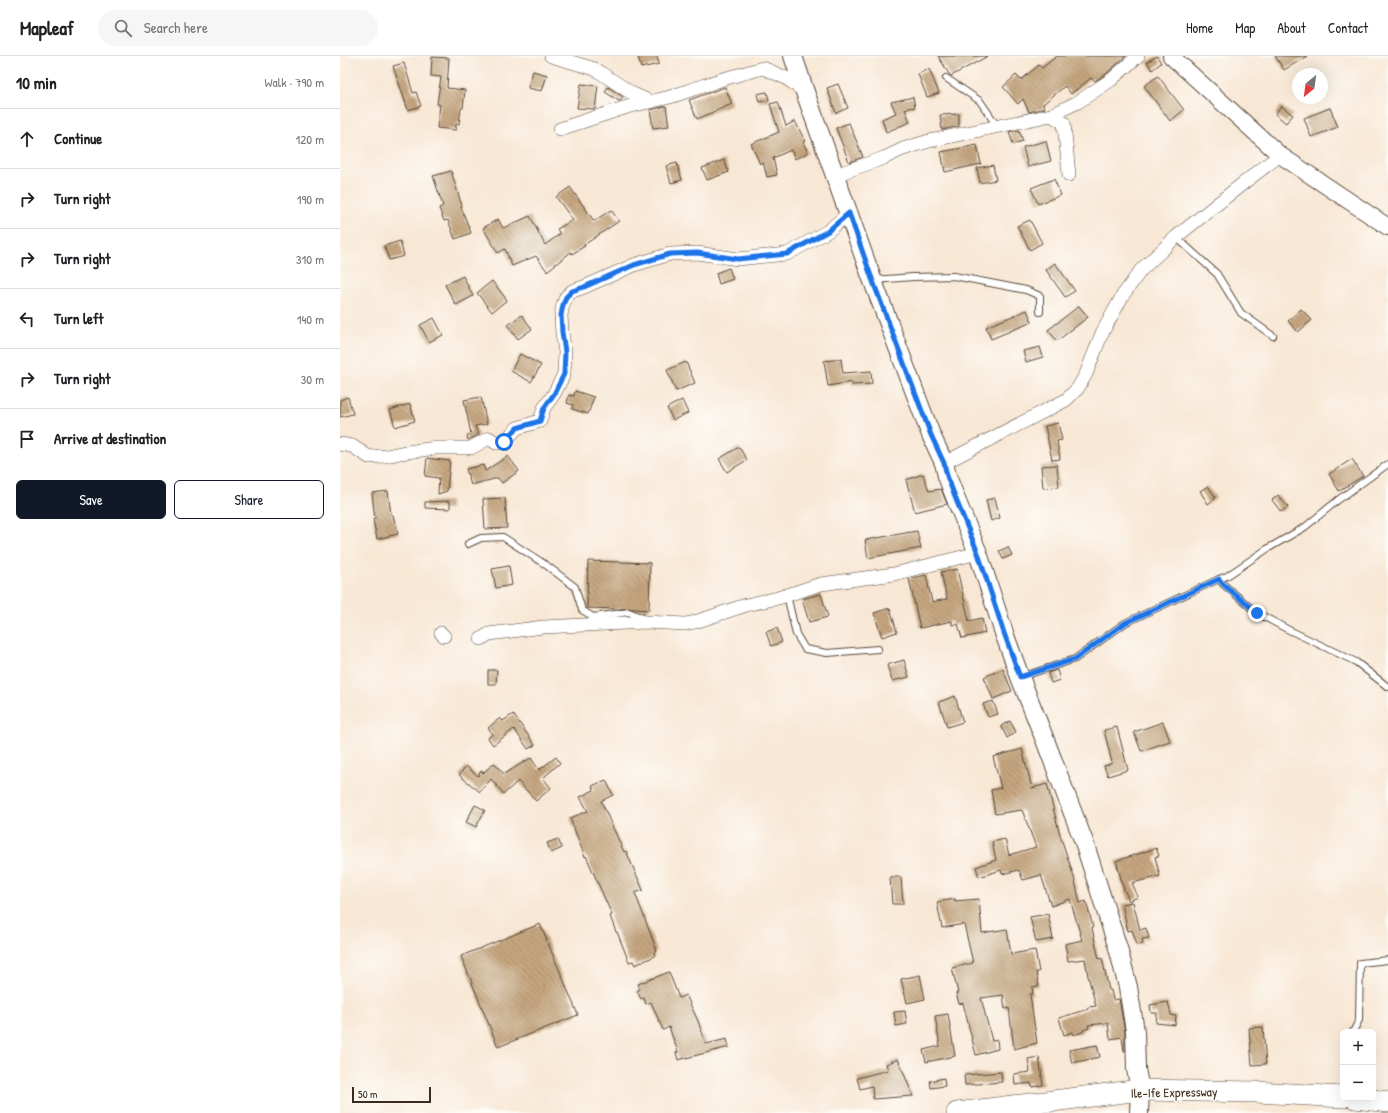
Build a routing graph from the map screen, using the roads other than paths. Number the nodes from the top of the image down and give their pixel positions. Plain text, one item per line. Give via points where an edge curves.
1 (551, 56) edge
2 (793, 56) edge
3 (1138, 56) edge
4 (1171, 56) edge
5 (946, 78) dead end
6 (805, 92) junction
7 (651, 102) junction
8 (1051, 115) junction
9 (997, 126) junction
10 (560, 129) dead end
11 (1280, 155) junction
12 (835, 175) junction
13 (1069, 175) dead end
14 (849, 213) junction
15 (1388, 227) edge
16 (1176, 237) junction
17 (873, 280) junction
18 (1040, 312) dead end
19 (1273, 336) dead end
20 (340, 444) edge
21 (944, 463) junction
22 (1388, 464) edge
23 (468, 544) dead end
24 (978, 553) junction
25 (1219, 579) junction
26 (787, 595) junction
27 (652, 622) junction
28 (481, 639) dead end
29 (878, 649) dead end
30 (1020, 677) junction
31 (1388, 687) edge
32 (1388, 960) edge
33 (1354, 1029) edge
34 (1140, 1090) junction
35 (1340, 1097) edge
36 (1376, 1101) edge
37 (1388, 1102) edge
38 (957, 1113) edge
39 (1139, 1113) edge

1 - 7 street via 595,69 633,94
2 - 6 main road
3 - 8 street via 1098,89
4 - 11 street
5 - 9 lane via 980,101
6 - 7 street via 786,78 763,68
6 - 12 main road
7 - 10 street via 627,107
8 - 9 street
8 - 13 street via 1064,123
9 - 12 street via 903,148 884,158
11 - 15 street
11 - 16 street
12 - 14 main road
14 - 17 main road
14 - 20 street via 828,231 787,254 738,259 697,253 670,254 634,265 572,291 566,297 561,315 565,352 564,374 544,408 540,421 517,428 504,442 496,443 490,438 471,448 436,448 369,457 352,446
16 - 19 lane via 1217,274 1241,313
16 - 21 street via 1141,270 1123,295 1102,333 1086,374 1078,388 1066,400
17 - 18 lane via 954,276 1026,290 1040,296
17 - 21 main road
21 - 24 main road
22 - 25 lane via 1306,527
23 - 27 lane via 481,538 503,537 575,587 582,610 593,617 629,612
24 - 26 street via 894,574 821,584
24 - 30 main road
25 - 30 lane via 1125,623 1075,659
25 - 31 lane via 1257,613 1356,662
26 - 27 street via 695,622
26 - 29 lane via 796,634 805,649 828,653
27 - 28 street via 543,627 489,634
30 - 34 main road via 1084,842 1118,948 1132,1006
32 - 33 lane via 1360,963 1359,1020
34 - 35 highway, Ile-Ife Expressway
34 - 38 highway, Ile-Ife Expressway
34 - 39 main road
36 - 37 highway

